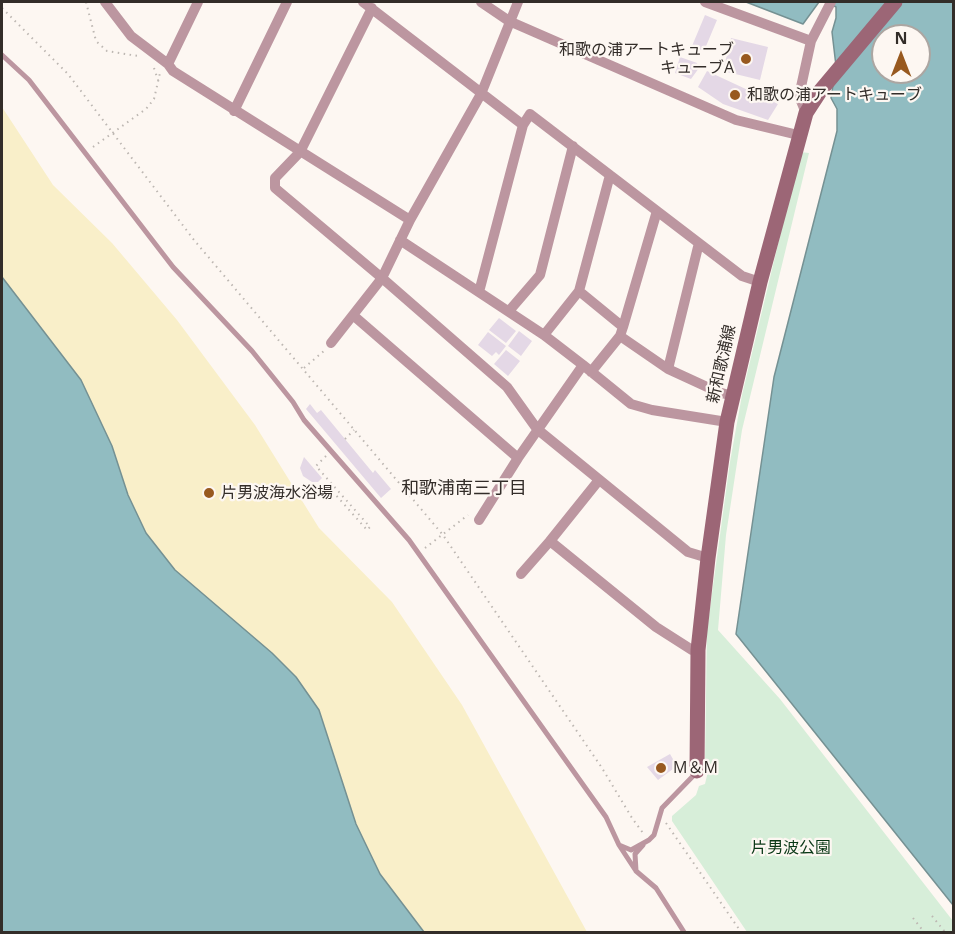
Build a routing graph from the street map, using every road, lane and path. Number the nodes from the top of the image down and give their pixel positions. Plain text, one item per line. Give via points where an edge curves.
1 (86, 2) edge
2 (105, 2) edge
3 (198, 2) edge
4 (287, 2) edge
5 (481, 2) edge
6 (518, 2) edge
7 (705, 2) edge
8 (895, 2) edge
9 (367, 5) edge
10 (828, 6) edge
11 (2, 8) edge
12 (509, 21) junction
13 (811, 41) junction
14 (2, 54) edge
15 (146, 60) dead end
16 (166, 63) junction
17 (153, 65) dead end
18 (158, 81) junction
19 (481, 94) junction
20 (234, 111) junction
21 (806, 113) junction
22 (523, 125) junction
23 (111, 133) junction
24 (798, 135) junction
25 (573, 146) junction
26 (85, 151) junction
27 (300, 152) junction
28 (610, 175) junction
29 (657, 211) junction
30 (410, 220) junction
31 (400, 240) junction
32 (699, 243) junction
33 (382, 278) junction
34 (760, 282) junction
35 (579, 291) junction
36 (479, 292) junction
37 (509, 311) junction
38 (354, 316) junction
39 (621, 332) junction
40 (544, 335) junction
41 (331, 343) dead end
42 (323, 352) dead end
43 (304, 368) junction
44 (587, 368) junction
45 (668, 369) junction
46 (733, 396) junction
47 (727, 422) junction
48 (537, 429) junction
49 (354, 430) junction
50 (345, 439) dead end
51 (330, 453) dead end
52 (518, 459) junction
53 (599, 480) junction
54 (334, 493) dead end
55 (469, 514) dead end
56 (479, 520) dead end
57 (442, 535) junction
58 (550, 541) junction
59 (428, 545) dead end
60 (708, 558) junction
61 (521, 574) dead end
62 (699, 650) junction
63 (697, 771) joint
64 (660, 814) junction
65 (647, 842) junction
66 (619, 846) junction
67 (636, 871) junction
68 (932, 916) dead end
69 (913, 918) dead end
70 (684, 933) edge
71 (741, 933) edge
72 (924, 933) edge
73 (945, 933) edge

1 - 15 path via 96,41 107,51
2 - 16 street via 131,36
3 - 16 street
4 - 20 street
5 - 12 street
6 - 12 street
7 - 13 street
8 - 21 main road, 新和歌浦線
9 - 19 street
9 - 27 street
10 - 13 street
11 - 23 path via 68,74
12 - 19 street
12 - 24 street via 736,120
13 - 21 street via 799,96
14 - 26 lane via 29,80
16 - 18 path
16 - 20 street
17 - 18 path
18 - 23 path via 154,99 140,114
19 - 22 street
19 - 30 street
20 - 27 street
21 - 24 main road, 新和歌浦線
22 - 25 street via 530,114
22 - 36 street
23 - 26 path
23 - 43 path via 194,240
24 - 34 main road, 新和歌浦線
25 - 28 street
25 - 37 street via 540,275
26 - 66 lane via 173,267 252,351 304,420 409,540 606,817
27 - 30 street
27 - 33 street via 275,178 274,188
28 - 29 street
28 - 35 street
29 - 32 street
29 - 39 street
30 - 31 street
31 - 33 street
31 - 36 street
32 - 34 street via 742,276
32 - 45 street
33 - 38 street
33 - 48 street via 507,387
34 - 46 main road, 新和歌浦線
35 - 39 street
35 - 40 street
36 - 37 street
37 - 40 street
38 - 41 street
38 - 52 street
39 - 44 street
39 - 45 street
40 - 44 street
42 - 43 path
43 - 49 path
44 - 47 street via 631,404
44 - 48 street
45 - 46 street
46 - 47 main road, 新和歌浦線
47 - 60 main road, 新和歌浦線
48 - 52 street
48 - 53 street
49 - 50 path
49 - 57 path
51 - 54 path via 315,466 370,527 367,530
52 - 56 street
53 - 58 street
53 - 60 street via 688,552
55 - 57 path
57 - 59 path
57 - 65 path via 602,768
58 - 61 street
58 - 62 street via 656,627 692,650
60 - 62 main road, 新和歌浦線
62 - 63 main road, 新和歌浦線
63 - 64 lane
64 - 65 lane via 654,835
64 - 71 path
65 - 66 lane via 631,850
65 - 67 lane via 635,855
66 - 67 lane
67 - 70 lane via 656,888
68 - 73 path
69 - 72 path

